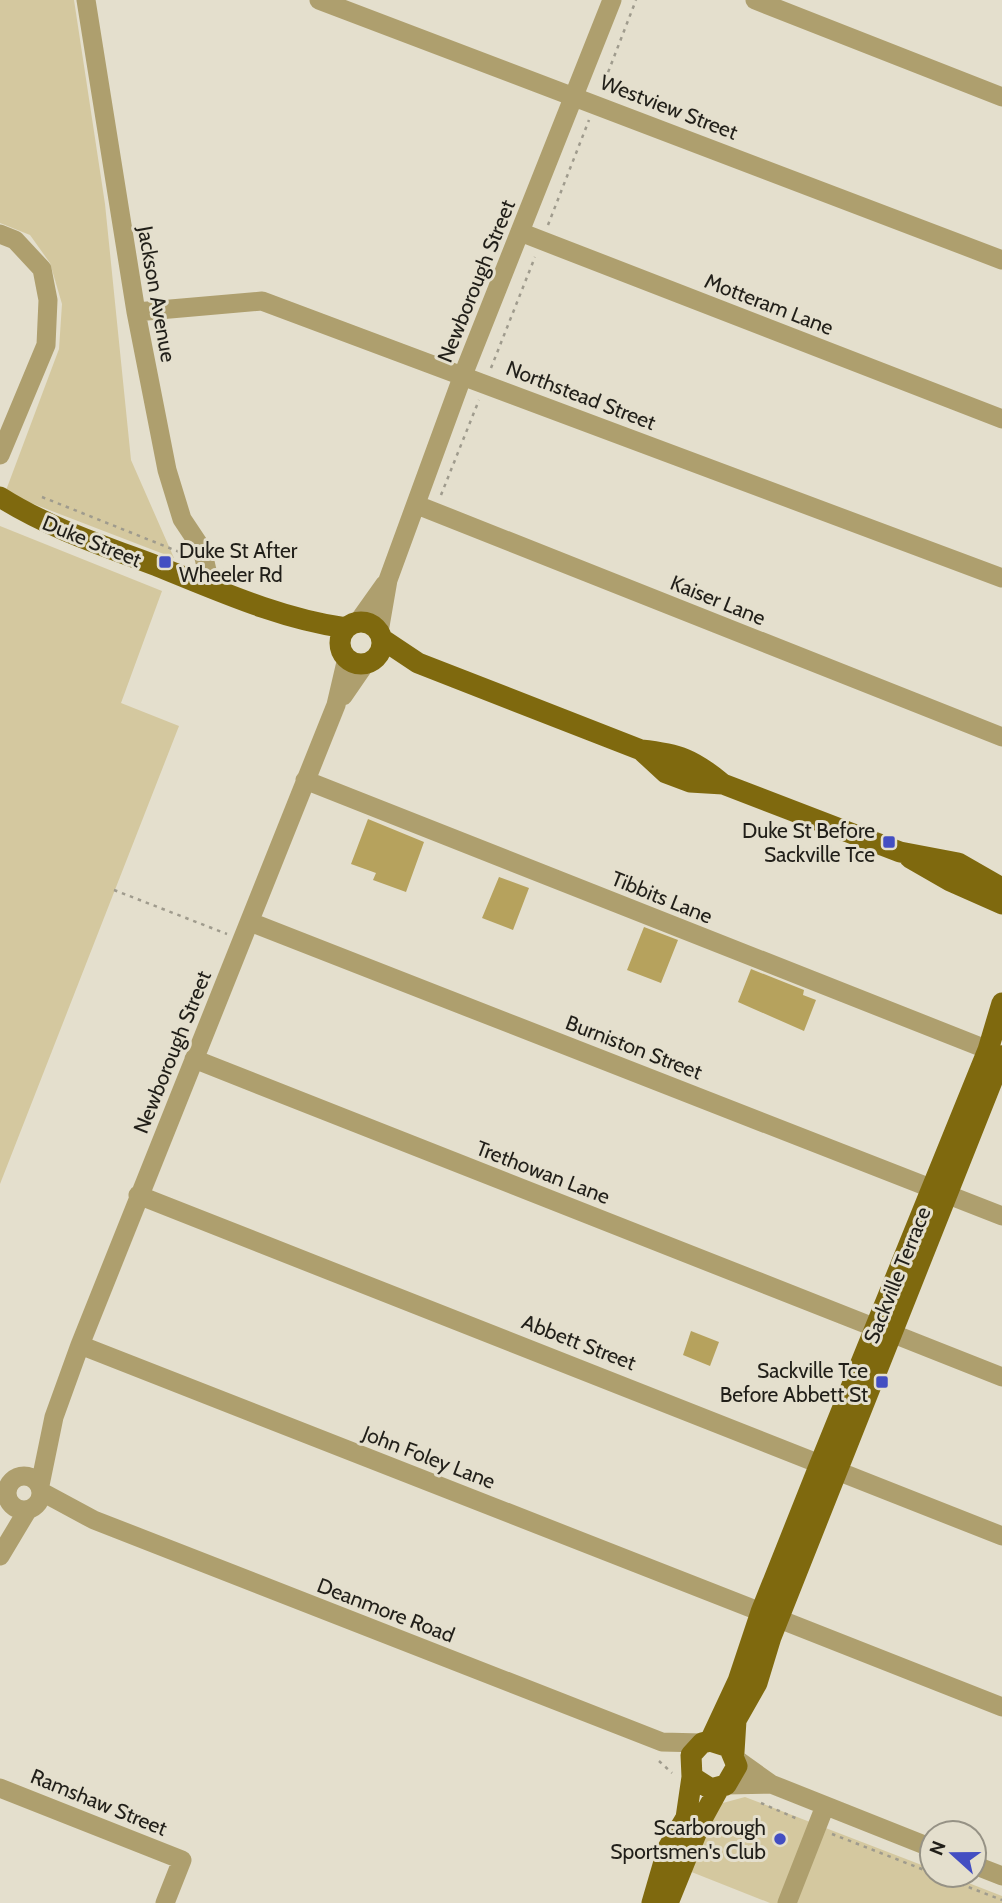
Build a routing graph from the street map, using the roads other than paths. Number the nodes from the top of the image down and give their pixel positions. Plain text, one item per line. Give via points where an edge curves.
1 (86, 0) edge
2 (319, 0) edge
3 (612, 0) edge
4 (755, 0) edge
5 (341, 4) edge
6 (574, 95) junction
7 (1002, 97) edge
8 (520, 232) junction
9 (0, 234) edge
10 (1002, 260) edge
11 (135, 312) junction
12 (463, 375) junction
13 (1002, 419) edge
14 (0, 455) edge
15 (0, 497) edge
16 (425, 509) junction
17 (1002, 578) edge
18 (388, 580) junction
19 (211, 587) junction
20 (381, 635) junction
21 (355, 646) junction
22 (418, 663) junction
23 (1002, 737) edge
24 (305, 780) junction
25 (900, 852) junction
26 (1002, 888) edge
27 (1002, 904) edge
28 (247, 931) junction
29 (1002, 1003) edge
30 (997, 1054) edge
31 (194, 1059) junction
32 (940, 1191) junction
33 (138, 1195) junction
34 (1002, 1216) edge
35 (884, 1331) junction
36 (80, 1345) junction
37 (1002, 1377) edge
38 (54, 1417) junction
39 (828, 1468) junction
40 (12, 1477) edge
41 (23, 1499) edge
42 (1002, 1536) edge
43 (0, 1542) edge
44 (0, 1556) edge
45 (770, 1615) junction
46 (1002, 1707) edge
47 (662, 1742) junction
48 (706, 1742) junction
49 (735, 1755) junction
50 (691, 1774) junction
51 (771, 1784) junction
52 (723, 1787) junction
53 (0, 1788) edge
54 (825, 1805) junction
55 (918, 1842) edge
56 (165, 1903) edge
57 (652, 1903) edge
58 (668, 1903) edge
59 (787, 1903) edge

1 - 11 street, Jackson Avenue
2 - 5 street, Westview Street
3 - 6 street, Newborough Street
4 - 7 street
5 - 6 street, Westview Street
6 - 8 street, Newborough Street
6 - 10 street, Westview Street
8 - 12 street, Newborough Street
8 - 13 street, Motteram Lane
9 - 14 street via 15,240 42,269 48,300 46,345
11 - 12 street, Northstead Street via 262,302
11 - 19 street, Jackson Avenue via 167,470 182,519 202,550
12 - 16 street, Newborough Street
12 - 17 street, Northstead Street
15 - 19 main road, Duke Street via 47,523
16 - 18 street, Newborough Street
16 - 23 street, Kaiser Lane
18 - 20 street, Newborough Street
18 - 21 street, Newborough Street
19 - 21 main road, Duke Street via 306,622
20 - 21 main road via 381,650
20 - 21 main road, Duke Street via 368,623
20 - 22 main road, Duke Street
21 - 22 main road, Duke Street
21 - 24 street, Newborough Street
22 - 25 main road, Duke Street via 640,750 666,773 690,782 723,784
24 - 28 street, Newborough Street
24 - 30 street, Tibbits Lane
25 - 26 main road, Duke Street via 958,863
25 - 27 main road, Duke Street
28 - 31 street, Newborough Street
28 - 32 street, Burniston Street
29 - 30 main road, Sackville Terrace
30 - 32 main road, Sackville Terrace
31 - 33 street, Newborough Street
31 - 35 street, Trethowan Lane
32 - 34 street, Burniston Street
32 - 35 main road, Sackville Terrace
33 - 36 street, Newborough Street
33 - 39 street, Abbett Street
35 - 37 street, Trethowan Lane
35 - 39 main road, Sackville Terrace
36 - 38 street, Newborough Street
36 - 45 street, John Foley Lane
38 - 40 street, Newborough Street
38 - 41 street, Newborough Street
39 - 42 street, Abbett Street
39 - 45 main road, Sackville Terrace
40 - 41 street, Newborough Street via 9,1483
41 - 43 street, Newborough Street
41 - 44 street, Newborough Street
41 - 47 street, Deanmore Road via 94,1520
45 - 46 street, John Foley Lane
45 - 48 main road, Sackville Terrace
45 - 49 main road, Sackville Terrace via 757,1683 736,1720
47 - 48 street, Deanmore Road
47 - 50 street, Deanmore Road
48 - 49 main road via 723,1743
48 - 50 main road, Sackville Terrace via 691,1755
49 - 51 street
49 - 52 main road, Sackville Terrace via 736,1773
50 - 52 main road via 704,1787
50 - 57 main road, Sackville Terrace via 686,1818 667,1850
51 - 52 street
51 - 54 street
52 - 58 main road, Sackville Terrace via 702,1819
53 - 56 street, Ramshaw Street via 182,1860
54 - 55 street
54 - 59 street

